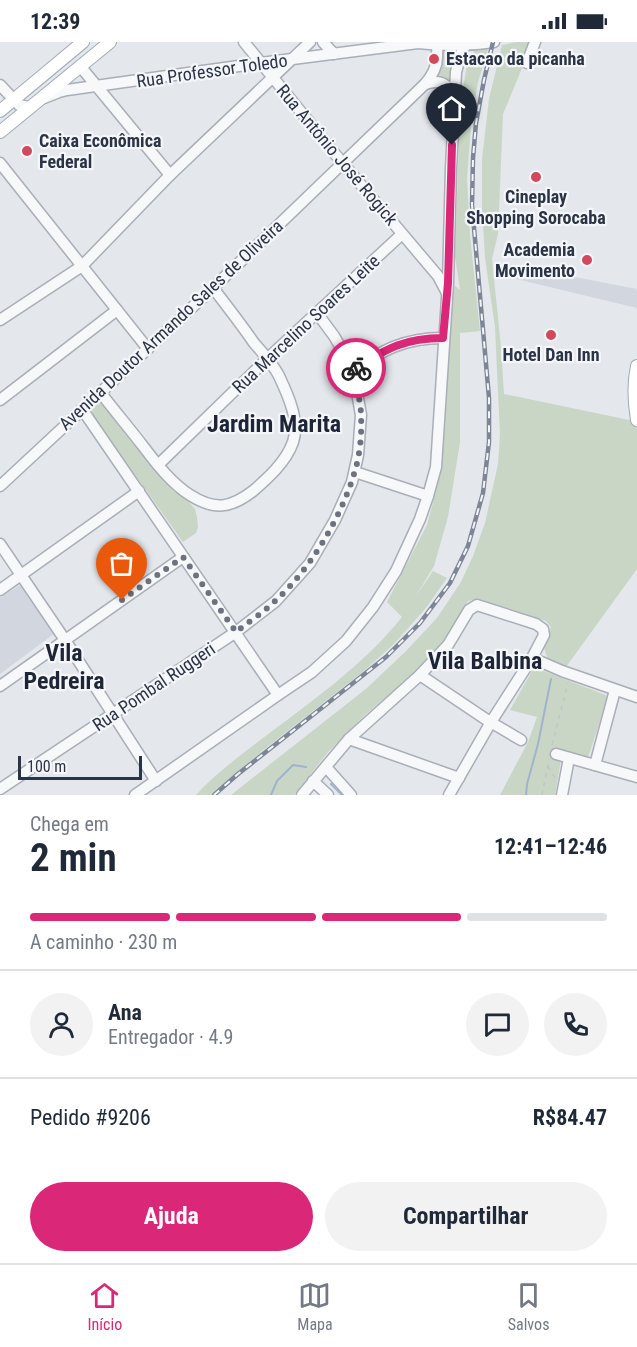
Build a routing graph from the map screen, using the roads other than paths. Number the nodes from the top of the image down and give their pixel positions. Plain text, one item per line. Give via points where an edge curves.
1 (83, 42) edge
2 (110, 42) edge
3 (244, 42) edge
4 (310, 42) edge
5 (323, 42) edge
6 (494, 42) edge
7 (420, 43) edge
8 (439, 44) edge
9 (467, 44) edge
10 (534, 44) edge
11 (334, 54) junction
12 (291, 60) junction
13 (261, 63) junction
14 (527, 63) dead end
15 (80, 66) junction
16 (273, 78) junction
17 (425, 84) junction
18 (0, 85) edge
19 (97, 87) junction
20 (454, 98) junction
21 (13, 100) junction
22 (34, 104) junction
23 (0, 111) edge
24 (0, 132) edge
25 (0, 163) edge
26 (343, 164) junction
27 (170, 176) junction
28 (402, 234) junction
29 (82, 266) junction
30 (431, 268) junction
31 (448, 271) junction
32 (213, 288) junction
33 (447, 294) junction
34 (117, 310) junction
35 (317, 313) junction
36 (0, 320) edge
37 (443, 338) junction
38 (148, 349) junction
39 (267, 359) junction
40 (637, 366) edge
41 (351, 371) junction
42 (100, 392) junction
43 (0, 400) edge
44 (82, 409) junction
45 (637, 420) edge
46 (158, 465) junction
47 (0, 469) edge
48 (355, 472) junction
49 (4, 482) edge
50 (139, 491) junction
51 (428, 496) junction
52 (0, 544) edge
53 (183, 557) junction
54 (22, 575) junction
55 (0, 590) edge
56 (236, 632) junction
57 (65, 640) junction
58 (532, 658) junction
59 (420, 675) junction
60 (0, 686) edge
61 (615, 690) junction
62 (278, 694) junction
63 (637, 697) edge
64 (113, 714) junction
65 (491, 722) junction
66 (349, 740) junction
67 (521, 740) dead end
68 (552, 752) road end
69 (569, 758) junction
70 (595, 765) junction
71 (326, 767) junction
72 (637, 777) edge
73 (459, 778) junction
74 (156, 780) junction
75 (313, 782) junction
76 (0, 789) edge
77 (135, 795) edge
78 (302, 795) edge
79 (328, 795) edge
80 (351, 795) edge
81 (449, 795) edge
82 (562, 795) edge

1 - 21 main road
2 - 15 main road
3 - 13 street, Rua Antônio José Rogick
4 - 12 street
5 - 11 street
6 - 9 street, Rua Professor Toledo
7 - 8 street, Rua Professor Toledo
7 - 11 street, Rua Professor Toledo
8 - 9 street, Rua Professor Toledo
8 - 17 street via 436,66
9 - 20 street via 456,72
10 - 14 street
11 - 12 street, Rua Professor Toledo
12 - 13 street, Rua Professor Toledo
12 - 16 street
13 - 16 street, Rua Antônio José Rogick
13 - 19 street, Rua Professor Toledo
15 - 19 street
15 - 22 main road
16 - 26 street, Rua Antônio José Rogick
16 - 27 street
17 - 20 street via 440,82
17 - 26 street, Avenida Doutor Armando Sales de Oliveira
18 - 21 street
19 - 22 street, Rua Professor Toledo via 59,92
19 - 27 street
20 - 31 street
21 - 22 street via 21,106
21 - 23 main road
22 - 24 main road
25 - 29 street
26 - 28 street, Rua Antônio José Rogick
26 - 32 street, Avenida Doutor Armando Sales de Oliveira
27 - 29 street
28 - 30 street, Rua Antônio José Rogick
28 - 35 street, Rua Marcelino Soares Leite
29 - 34 street
29 - 36 street
30 - 31 street
30 - 33 street, Rua Antônio José Rogick
31 - 33 street
32 - 38 street, Avenida Doutor Armando Sales de Oliveira
32 - 39 street
33 - 37 street
34 - 38 street
34 - 43 street
35 - 39 street, Rua Marcelino Soares Leite
35 - 41 street, Rua Pombal Ruggeri via 347,358
37 - 41 street via 395,345
37 - 51 street via 436,467
38 - 42 street, Avenida Doutor Armando Sales de Oliveira
39 - 46 street, Rua Marcelino Soares Leite
39 - 46 street via 278,375 295,421 293,441 281,463 261,484 240,501 223,506 212,504 181,489
40 - 45 main road
41 - 48 street, Rua Pombal Ruggeri via 361,415
42 - 44 street, Avenida Doutor Armando Sales de Oliveira
42 - 46 street
44 - 49 street, Avenida Doutor Armando Sales de Oliveira
44 - 50 street
47 - 49 street
48 - 51 street
48 - 56 street, Rua Pombal Ruggeri via 335,520 310,563 276,601
50 - 53 street
50 - 54 street
51 - 62 street via 396,571 373,607 321,664
52 - 54 street
53 - 56 street
53 - 57 street
54 - 55 street
54 - 57 street
56 - 62 street
56 - 64 street, Rua Pombal Ruggeri
57 - 60 street
57 - 64 street
58 - 59 street via 544,635 543,629 477,605 469,610 448,645
58 - 61 street via 565,675
58 - 65 street
59 - 65 street
59 - 66 street
61 - 63 street
61 - 70 street
62 - 74 street
64 - 74 street
64 - 76 street, Rua Pombal Ruggeri
65 - 67 street
65 - 73 street
66 - 71 street
66 - 73 street
68 - 69 street
69 - 70 street
69 - 82 street
70 - 72 street
71 - 75 street
71 - 80 street
73 - 81 street
74 - 77 street
75 - 78 street
75 - 79 street

